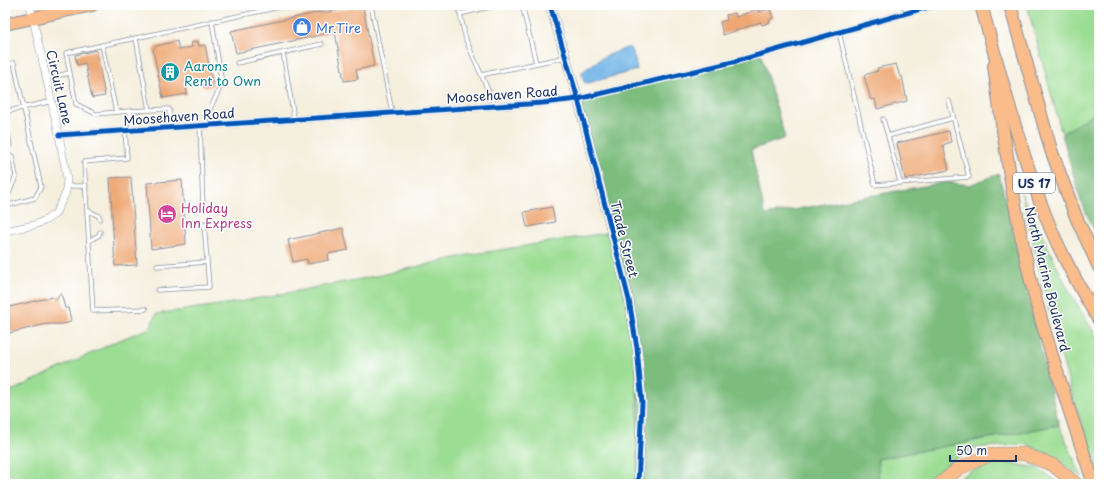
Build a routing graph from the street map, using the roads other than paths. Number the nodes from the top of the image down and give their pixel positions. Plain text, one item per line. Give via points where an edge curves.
1 (30, 5) edge
2 (92, 5) edge
3 (289, 5) edge
4 (371, 5) edge
5 (458, 5) edge
6 (497, 5) edge
7 (522, 5) edge
8 (550, 5) edge
9 (904, 5) edge
10 (934, 5) edge
11 (981, 5) edge
12 (1010, 5) edge
13 (906, 13) junction
14 (460, 14) junction
15 (33, 18) junction
16 (212, 21) junction
17 (5, 24) edge
18 (839, 32) junction
19 (990, 37) junction
20 (136, 38) junction
21 (322, 44) dead end
22 (102, 45) junction
23 (283, 52) junction
24 (566, 57) junction
25 (237, 63) dead end
26 (536, 63) junction
27 (5, 65) edge
28 (70, 73) junction
29 (481, 75) junction
30 (46, 78) junction
31 (578, 99) junction
32 (52, 101) junction
33 (949, 101) dead end
34 (494, 106) junction
35 (24, 108) junction
36 (149, 110) junction
37 (130, 111) junction
38 (5, 112) edge
39 (116, 112) junction
40 (392, 112) junction
41 (953, 118) junction
42 (294, 119) junction
43 (883, 119) dead end
44 (5, 120) edge
45 (211, 124) junction
46 (200, 125) junction
47 (170, 127) junction
48 (129, 130) junction
49 (59, 135) junction
50 (888, 136) junction
51 (10, 145) dead end
52 (12, 156) dead end
53 (900, 182) junction
54 (66, 186) junction
55 (86, 186) junction
56 (5, 194) edge
57 (5, 206) edge
58 (203, 207) dead end
59 (87, 210) junction
60 (100, 218) dead end
61 (204, 223) dead end
62 (5, 231) edge
63 (100, 232) dead end
64 (89, 241) junction
65 (207, 262) junction
66 (157, 266) dead end
67 (1099, 267) edge
68 (158, 290) dead end
69 (146, 308) dead end
70 (1099, 320) edge
71 (638, 484) edge
72 (940, 484) edge
73 (1076, 484) edge
74 (1094, 484) edge

1 - 15 street, Circuit Lane
2 - 15 main road
3 - 16 lane
4 - 40 lane
5 - 14 lane
6 - 14 lane
7 - 26 lane
8 - 24 street, Trade Street
9 - 13 lane
10 - 13 street, Moosehaven Road
11 - 19 main road, North Marine Boulevard / US 17
12 - 67 main road, US 17 via 1051,150 1076,217
13 - 18 street, Moosehaven Road
14 - 29 lane via 466,40
15 - 17 main road
15 - 30 street, Circuit Lane
16 - 20 lane
16 - 45 lane via 222,84 210,111
18 - 31 street, Moosehaven Road via 737,61
18 - 53 lane via 875,185
19 - 70 main road, US 17 via 1023,152 1046,218 1075,279
19 - 74 main road, North Marine Boulevard via 1008,170 1026,259 1037,305
20 - 22 lane
20 - 36 lane
21 - 23 lane
22 - 28 lane via 66,53
22 - 39 lane
23 - 25 lane
23 - 42 lane
24 - 26 lane
24 - 31 street, Trade Street
26 - 29 lane
27 - 35 lane via 14,63
28 - 30 lane
28 - 39 lane via 76,104 96,114
29 - 34 lane
30 - 32 street, Circuit Lane
31 - 34 street, Moosehaven Road
31 - 71 street, Trade Street via 629,300 638,348 642,403
32 - 35 lane
32 - 49 street, Circuit Lane
33 - 41 lane
34 - 40 street, Moosehaven Road
35 - 38 lane
35 - 57 lane via 41,187 35,198
36 - 37 lane
36 - 47 lane via 169,109
37 - 39 lane
37 - 48 lane
40 - 42 street, Moosehaven Road
41 - 50 lane
41 - 53 lane via 969,177
42 - 45 street, Moosehaven Road
43 - 50 lane
44 - 51 lane
45 - 46 street, Moosehaven Road
46 - 47 street, Moosehaven Road
46 - 58 lane
47 - 48 street, Moosehaven Road
48 - 49 street, Moosehaven Road
48 - 55 lane via 127,158 84,162
49 - 54 street, Circuit Lane via 67,178
50 - 53 lane
52 - 56 lane via 16,176 10,193
54 - 55 lane
54 - 62 street, Circuit Lane via 66,193 56,214 34,225
55 - 59 lane
59 - 60 lane
59 - 64 lane
61 - 65 lane
63 - 64 lane
64 - 69 lane via 93,311
65 - 66 lane
65 - 68 lane via 209,287
72 - 73 highway via 958,469 991,454 1024,454 1053,465

